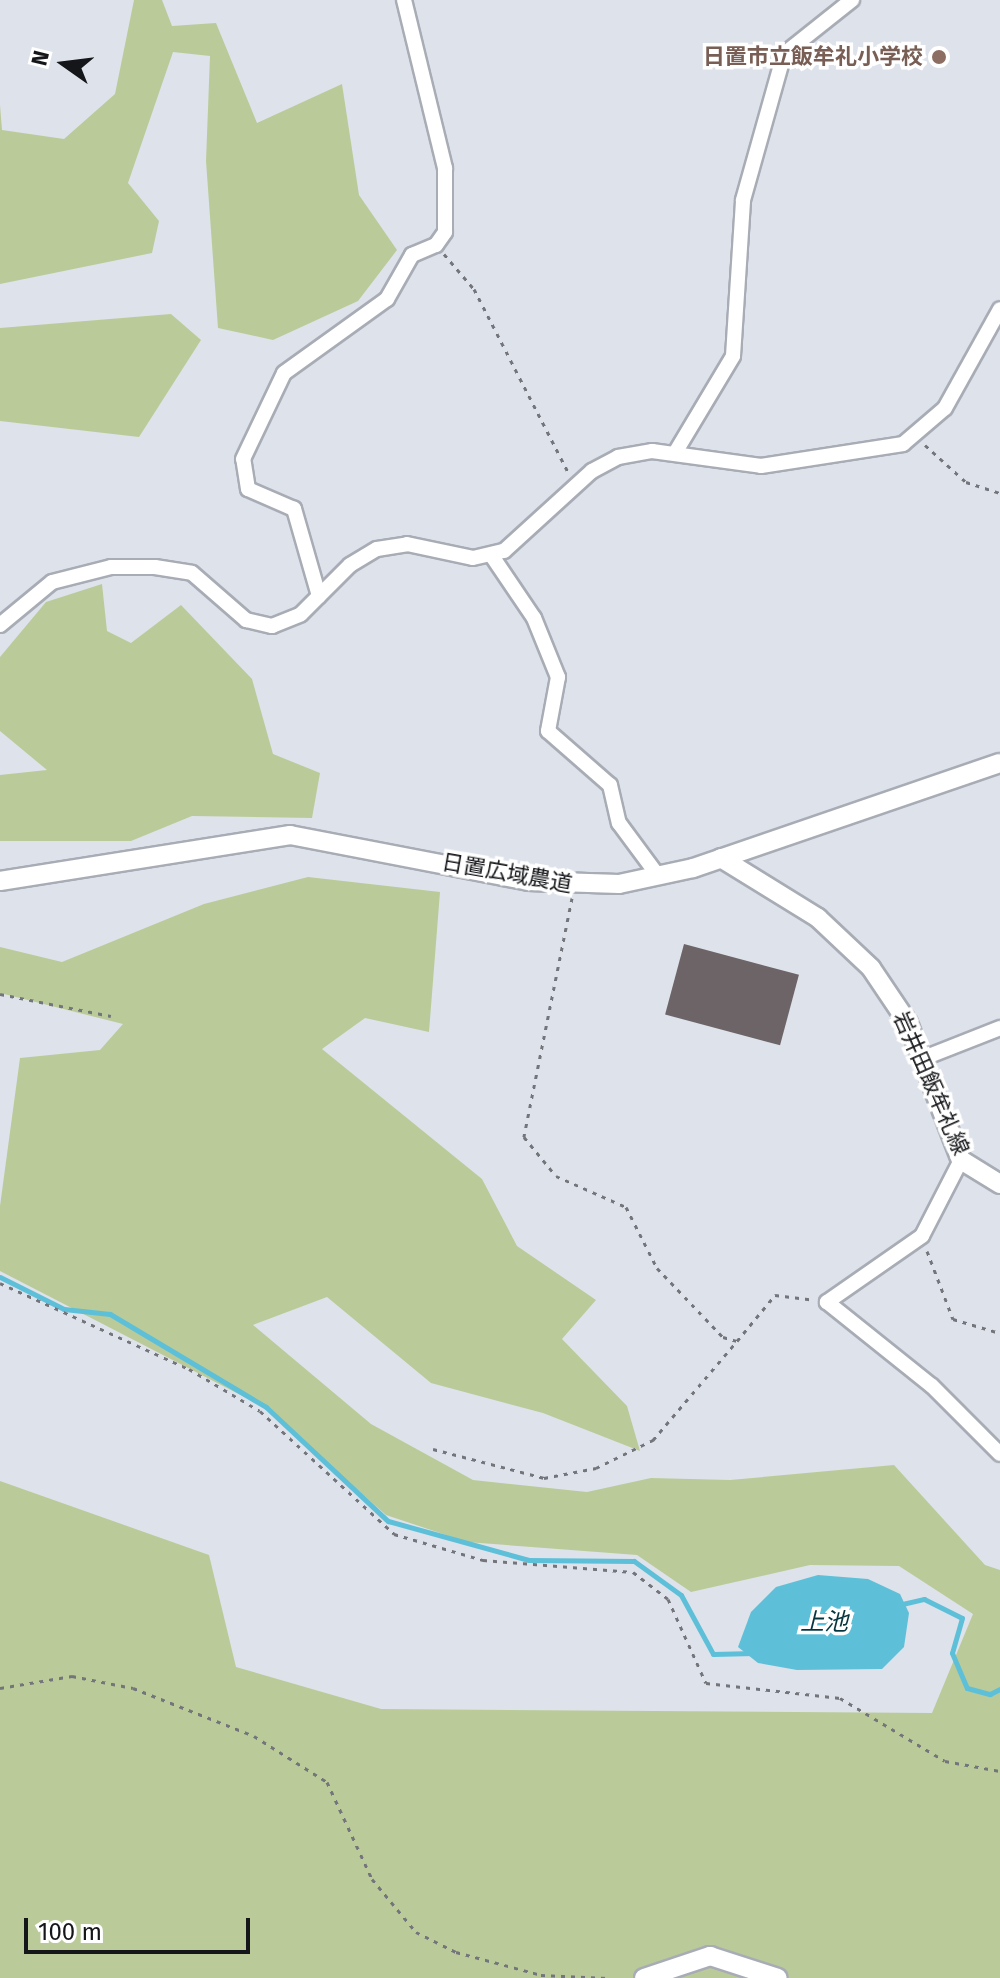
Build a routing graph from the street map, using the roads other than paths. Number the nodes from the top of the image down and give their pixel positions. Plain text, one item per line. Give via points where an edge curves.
1 (404, 0) edge
2 (852, 0) edge
3 (1000, 309) edge
4 (675, 453) junction
5 (492, 556) junction
6 (319, 596) junction
7 (0, 625) edge
8 (1000, 763) edge
9 (721, 858) junction
10 (659, 877) junction
11 (0, 881) edge
12 (1000, 1028) edge
13 (924, 1058) junction
14 (961, 1160) junction
15 (1000, 1184) edge
16 (1000, 1454) edge
17 (644, 1978) edge
18 (778, 1978) edge

1 - 6 street via 445,168 445,232 436,245 412,255 387,299 284,373 243,459 248,489 294,509
2 - 4 street via 784,54 743,200 733,356
3 - 4 street via 945,408 917,437 864,453 761,466
4 - 5 street via 618,457 579,483 526,536
5 - 6 street via 391,545 364,554
5 - 10 street via 534,618 558,677 548,731 610,785 619,823
6 - 7 street via 285,622 259,625 192,573 111,567 52,582
8 - 9 street, 日置広域農道
9 - 10 street, 日置広域農道
9 - 13 street, 岩井田飯牟礼線 via 770,882 843,940 890,995
10 - 11 street, 日置広域農道 via 574,886 290,835
12 - 13 street
13 - 14 street, 岩井田飯牟礼線
14 - 15 street, 岩井田飯牟礼線
14 - 16 street via 922,1236 827,1302 932,1386
17 - 18 street via 710,1956

